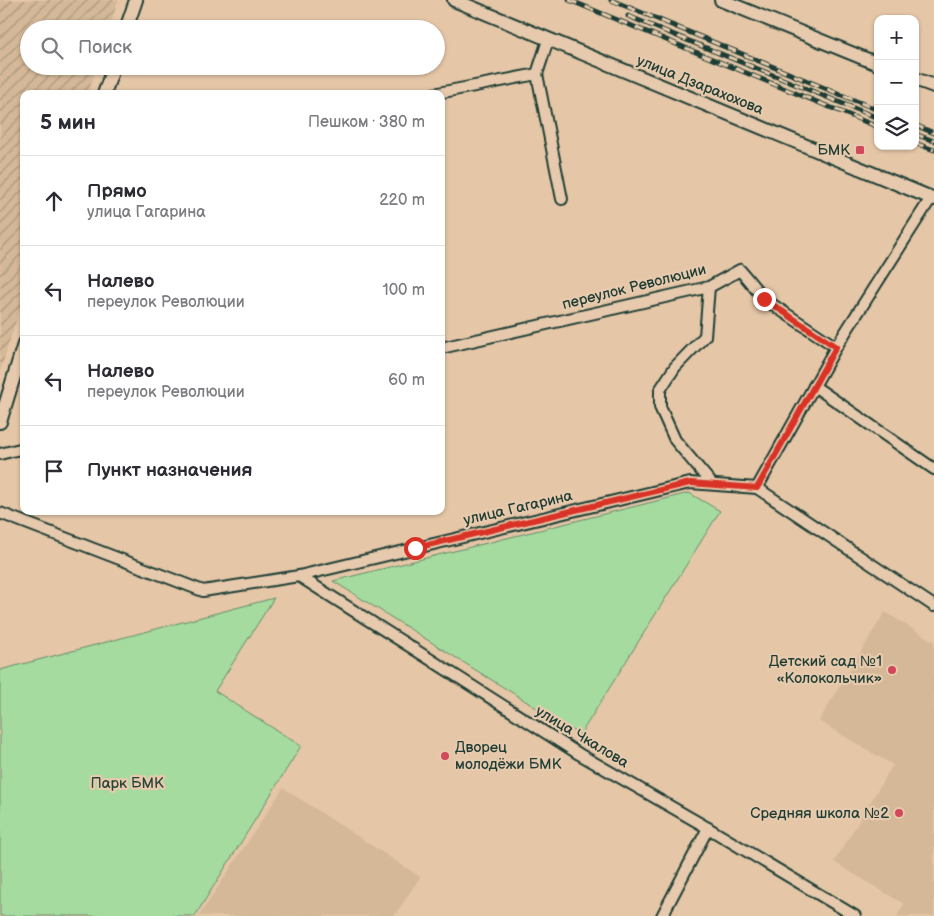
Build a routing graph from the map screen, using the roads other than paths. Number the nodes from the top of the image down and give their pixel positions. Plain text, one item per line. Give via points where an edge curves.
1 (136, 0) edge
2 (454, 0) edge
3 (721, 0) edge
4 (129, 20) edge
5 (548, 40) junction
6 (874, 62) edge
7 (537, 74) junction
8 (111, 75) edge
9 (919, 80) edge
10 (934, 86) edge
11 (105, 90) edge
12 (445, 92) edge
13 (562, 199) dead end
14 (932, 199) edge
15 (709, 287) junction
16 (445, 347) edge
17 (836, 347) junction
18 (20, 357) edge
19 (814, 386) junction
20 (0, 422) edge
21 (20, 449) edge
22 (0, 454) edge
23 (934, 469) edge
24 (712, 484) junction
25 (757, 488) junction
26 (0, 513) edge
27 (299, 576) junction
28 (934, 606) edge
29 (708, 828) junction
30 (662, 916) edge
31 (855, 916) edge

1 - 4 street
2 - 5 street, улица Дзарахохова
3 - 6 street
5 - 7 street
5 - 14 street, улица Дзарахохова
7 - 12 street
7 - 13 street
8 - 11 street
9 - 10 street
14 - 17 street
15 - 16 street, переулок Революции
15 - 17 street, переулок Революции via 740,270 764,299
15 - 24 street via 705,336 674,367 660,390 660,407 675,440
17 - 19 street
18 - 20 street
19 - 23 street
19 - 25 street
21 - 22 street
24 - 25 street, улица Гагарина
24 - 27 street, улица Гагарина via 690,483
25 - 28 street, улица Гагарина
26 - 27 street, улица Гагарина via 203,591
27 - 29 street, улица Чкалова via 579,754
29 - 30 street
29 - 31 street, улица Чкалова

